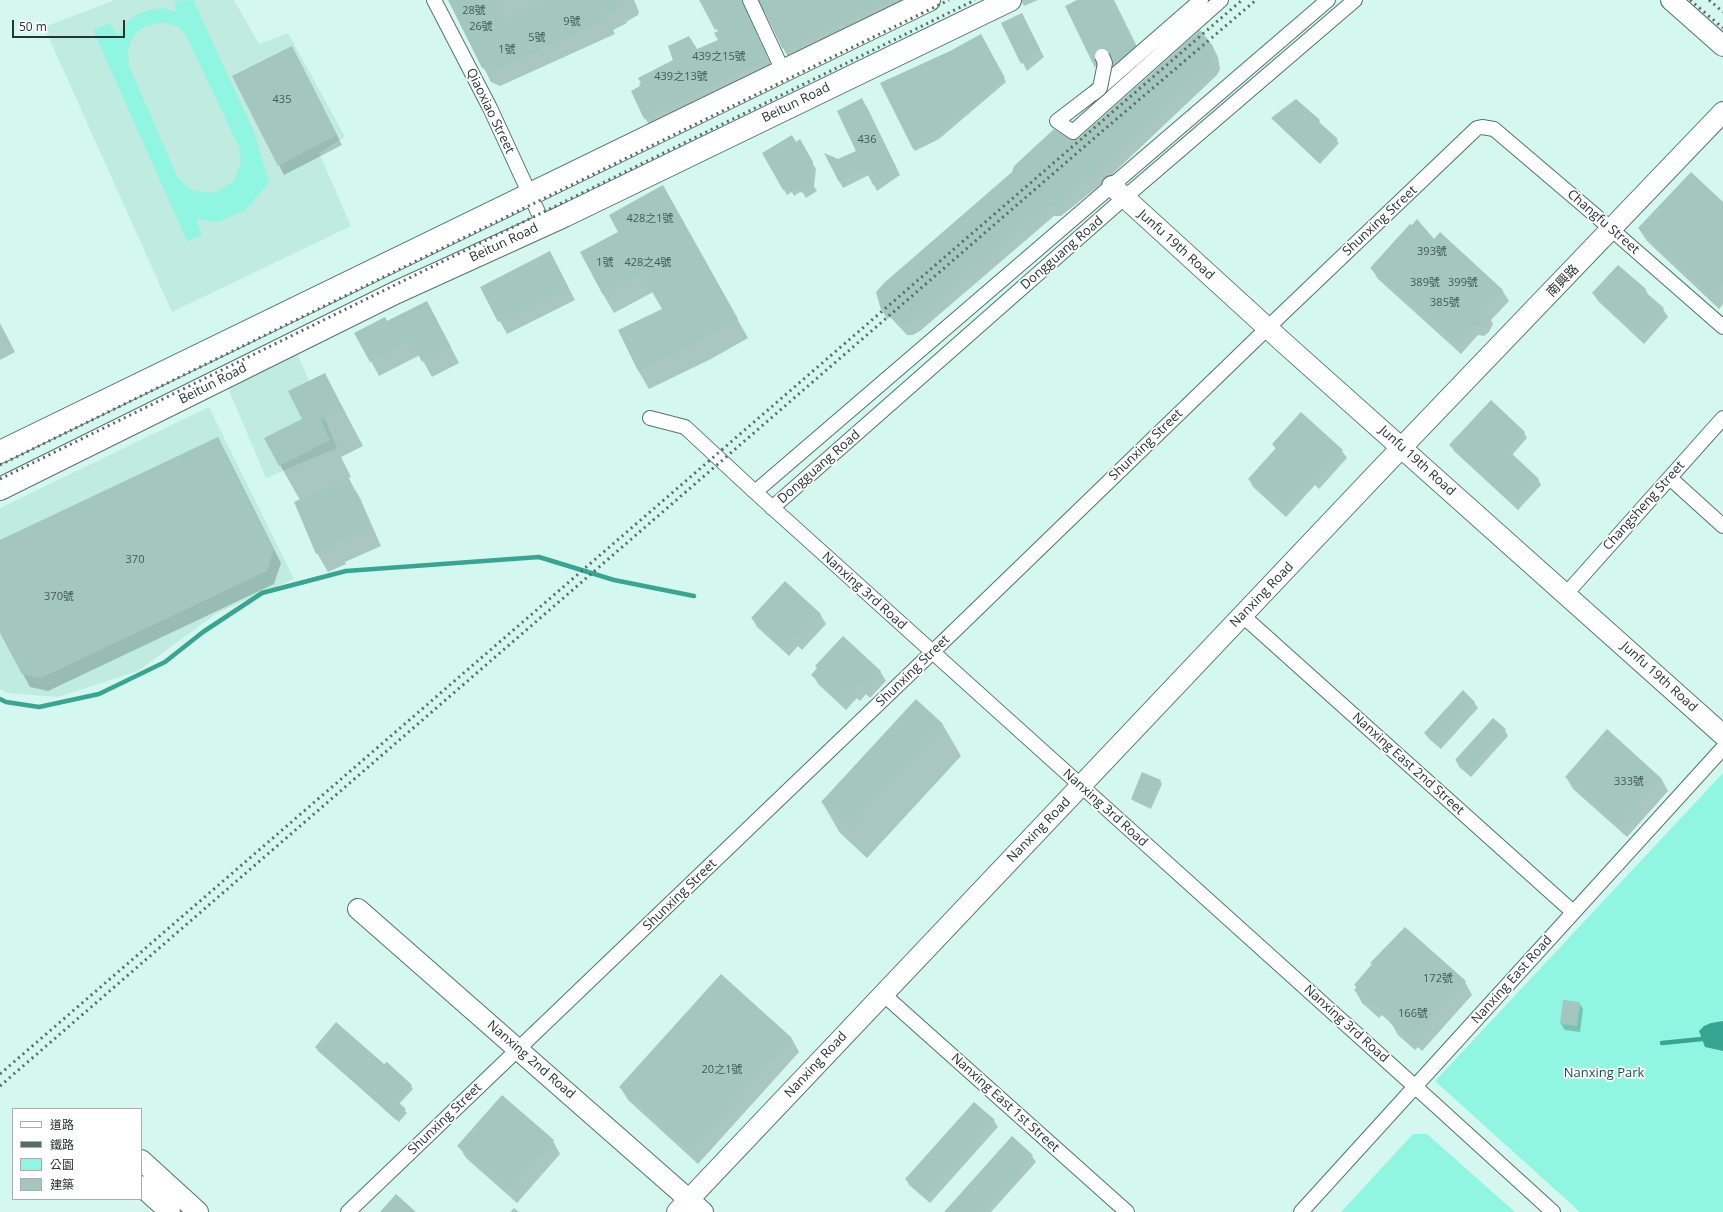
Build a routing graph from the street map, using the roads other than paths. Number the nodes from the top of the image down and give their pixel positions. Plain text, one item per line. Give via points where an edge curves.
1 (434, 0) edge
2 (750, 0) edge
3 (929, 0) edge
4 (1010, 0) edge
5 (1201, 0) edge
6 (1221, 0) edge
7 (1328, 0) edge
8 (1355, 0) edge
9 (1671, 0) edge
10 (1723, 46) edge
11 (1102, 56) dead end
12 (783, 71) junction
13 (1097, 91) junction
14 (1723, 112) edge
15 (1477, 128) joint
16 (1118, 192) junction
17 (530, 195) junction
18 (544, 224) junction
19 (1612, 229) junction
20 (1723, 327) edge
21 (1267, 328) junction
22 (650, 418) dead end
23 (1723, 418) edge
24 (1402, 449) junction
25 (0, 452) edge
26 (1670, 478) junction
27 (0, 489) edge
28 (755, 492) junction
29 (772, 508) junction
30 (1723, 526) edge
31 (1566, 594) junction
32 (1243, 616) junction
33 (933, 652) junction
34 (1723, 735) edge
35 (1723, 748) edge
36 (1081, 786) junction
37 (358, 909) dead end
38 (1573, 912) junction
39 (883, 994) junction
40 (519, 1049) junction
41 (1415, 1086) junction
42 (142, 1161) edge
43 (142, 1187) edge
44 (690, 1208) edge
45 (170, 1212) edge
46 (198, 1212) edge
47 (348, 1212) edge
48 (1127, 1212) edge
49 (1301, 1212) edge
50 (1553, 1212) edge

1 - 17 street, Qiaoxiao Street via 490,108
2 - 12 street
3 - 12 main road
4 - 18 main road, Beitun Road
5 - 13 street
6 - 13 street via 1073,132 1057,121
7 - 16 street, Dongguang Road
8 - 16 street, Dongguang Road
9 - 10 street
11 - 13 street, bridge via 1105,63
12 - 17 main road
14 - 19 street, 南興路
15 - 19 street, Changfu Street via 1482,126 1494,129
15 - 21 street, Shunxing Street
16 - 21 street, Junfu 19th Road
16 - 28 street, Dongguang Road
16 - 29 street, Dongguang Road
17 - 18 street, Qiaoxiao Street
17 - 25 main road
18 - 27 main road, Beitun Road via 397,292
19 - 20 street, Changfu Street
19 - 24 street, 南興路
21 - 24 street, Junfu 19th Road
21 - 33 street, Shunxing Street
22 - 28 street, Nanxing 3rd Road via 685,427
23 - 26 street, Changsheng Street
24 - 31 street, Junfu 19th Road
24 - 32 street, Nanxing Road
26 - 30 street
26 - 31 street, Changsheng Street
28 - 29 street, Nanxing 3rd Road
29 - 33 street, Nanxing 3rd Road
31 - 34 street, Junfu 19th Road
32 - 36 street, Nanxing Road
32 - 38 street, Nanxing East 2nd Street
33 - 36 street, Nanxing 3rd Road
33 - 40 street, Shunxing Street
35 - 38 street, Nanxing East Road
36 - 39 street, Nanxing Road
36 - 41 street, Nanxing 3rd Road
37 - 40 street, Nanxing 2nd Road
38 - 41 street, Nanxing East Road
39 - 44 street, Nanxing Road
39 - 48 street, Nanxing East 1st Street
40 - 44 street, Nanxing 2nd Road
40 - 47 street, Shunxing Street
41 - 49 street, Nanxing East Road
41 - 50 street, Nanxing 3rd Road
42 - 46 street
43 - 45 street

